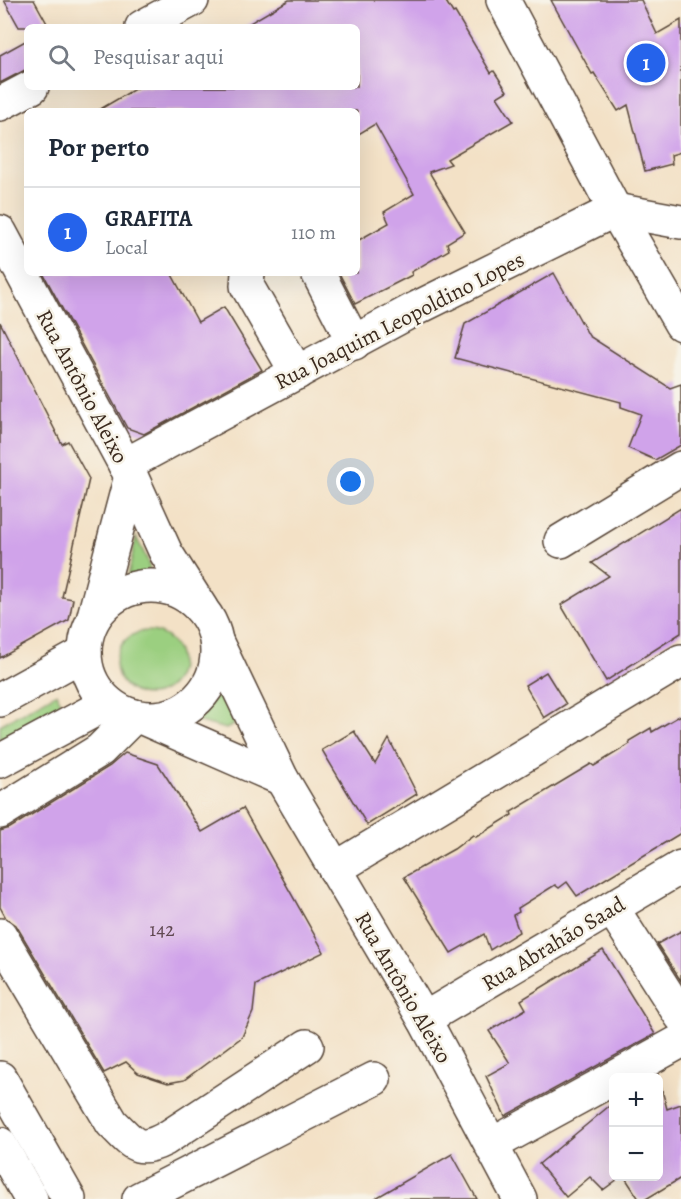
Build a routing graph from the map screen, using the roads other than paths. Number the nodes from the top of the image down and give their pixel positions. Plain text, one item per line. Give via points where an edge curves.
1 (192, 0) edge
2 (503, 0) edge
3 (148, 24) edge
4 (26, 90) edge
5 (0, 104) edge
6 (615, 210) junction
7 (681, 222) edge
8 (0, 232) edge
9 (248, 276) edge
10 (320, 276) edge
11 (681, 324) edge
12 (354, 343) junction
13 (297, 373) junction
14 (681, 468) edge
15 (128, 471) junction
16 (561, 541) dead end
17 (201, 608) junction
18 (94, 616) junction
19 (217, 643) junction
20 (85, 653) junction
21 (681, 661) edge
22 (0, 700) edge
23 (129, 712) junction
24 (0, 761) edge
25 (282, 779) junction
26 (0, 812) edge
27 (681, 867) edge
28 (335, 869) junction
29 (612, 908) junction
30 (0, 935) edge
31 (681, 1016) edge
32 (424, 1019) junction
33 (681, 1041) edge
34 (307, 1046) dead end
35 (623, 1073) edge
36 (0, 1078) edge
37 (374, 1079) dead end
38 (609, 1081) edge
39 (0, 1144) edge
40 (493, 1144) junction
41 (31, 1199) edge
42 (69, 1199) edge
43 (139, 1199) edge
44 (520, 1199) edge

1 - 3 street
2 - 6 street
4 - 5 street
6 - 7 street
6 - 11 street
6 - 12 street, Rua Joaquim Leopoldino Lopes
8 - 15 street, Rua Antônio Aleixo
9 - 13 street via 248,286
10 - 12 street
12 - 13 street, Rua Joaquim Leopoldino Lopes
13 - 15 street, Rua Joaquim Leopoldino Lopes
14 - 16 street
15 - 17 street, Rua Antônio Aleixo via 166,553
15 - 18 street, Rua Antônio Aleixo
17 - 18 street via 182,592 158,585 134,587 111,598
17 - 19 street via 212,624
18 - 20 street
19 - 23 street via 216,667 207,689 191,706 169,717
19 - 25 street, Rua Antônio Aleixo
20 - 22 street
20 - 23 street via 91,680
21 - 28 street
23 - 24 street
23 - 25 street
23 - 26 street via 100,750
25 - 28 street, Rua Antônio Aleixo
27 - 29 street, Rua Abrahão Saad
28 - 32 street, Rua Antônio Aleixo
29 - 31 street
29 - 32 street, Rua Abrahão Saad
30 - 34 street via 112,1123 135,1144 148,1148 165,1139
32 - 40 street, Rua Antônio Aleixo
33 - 35 street
36 - 42 street
37 - 43 street
38 - 40 street
39 - 41 street
40 - 44 street, Rua Antônio Aleixo

